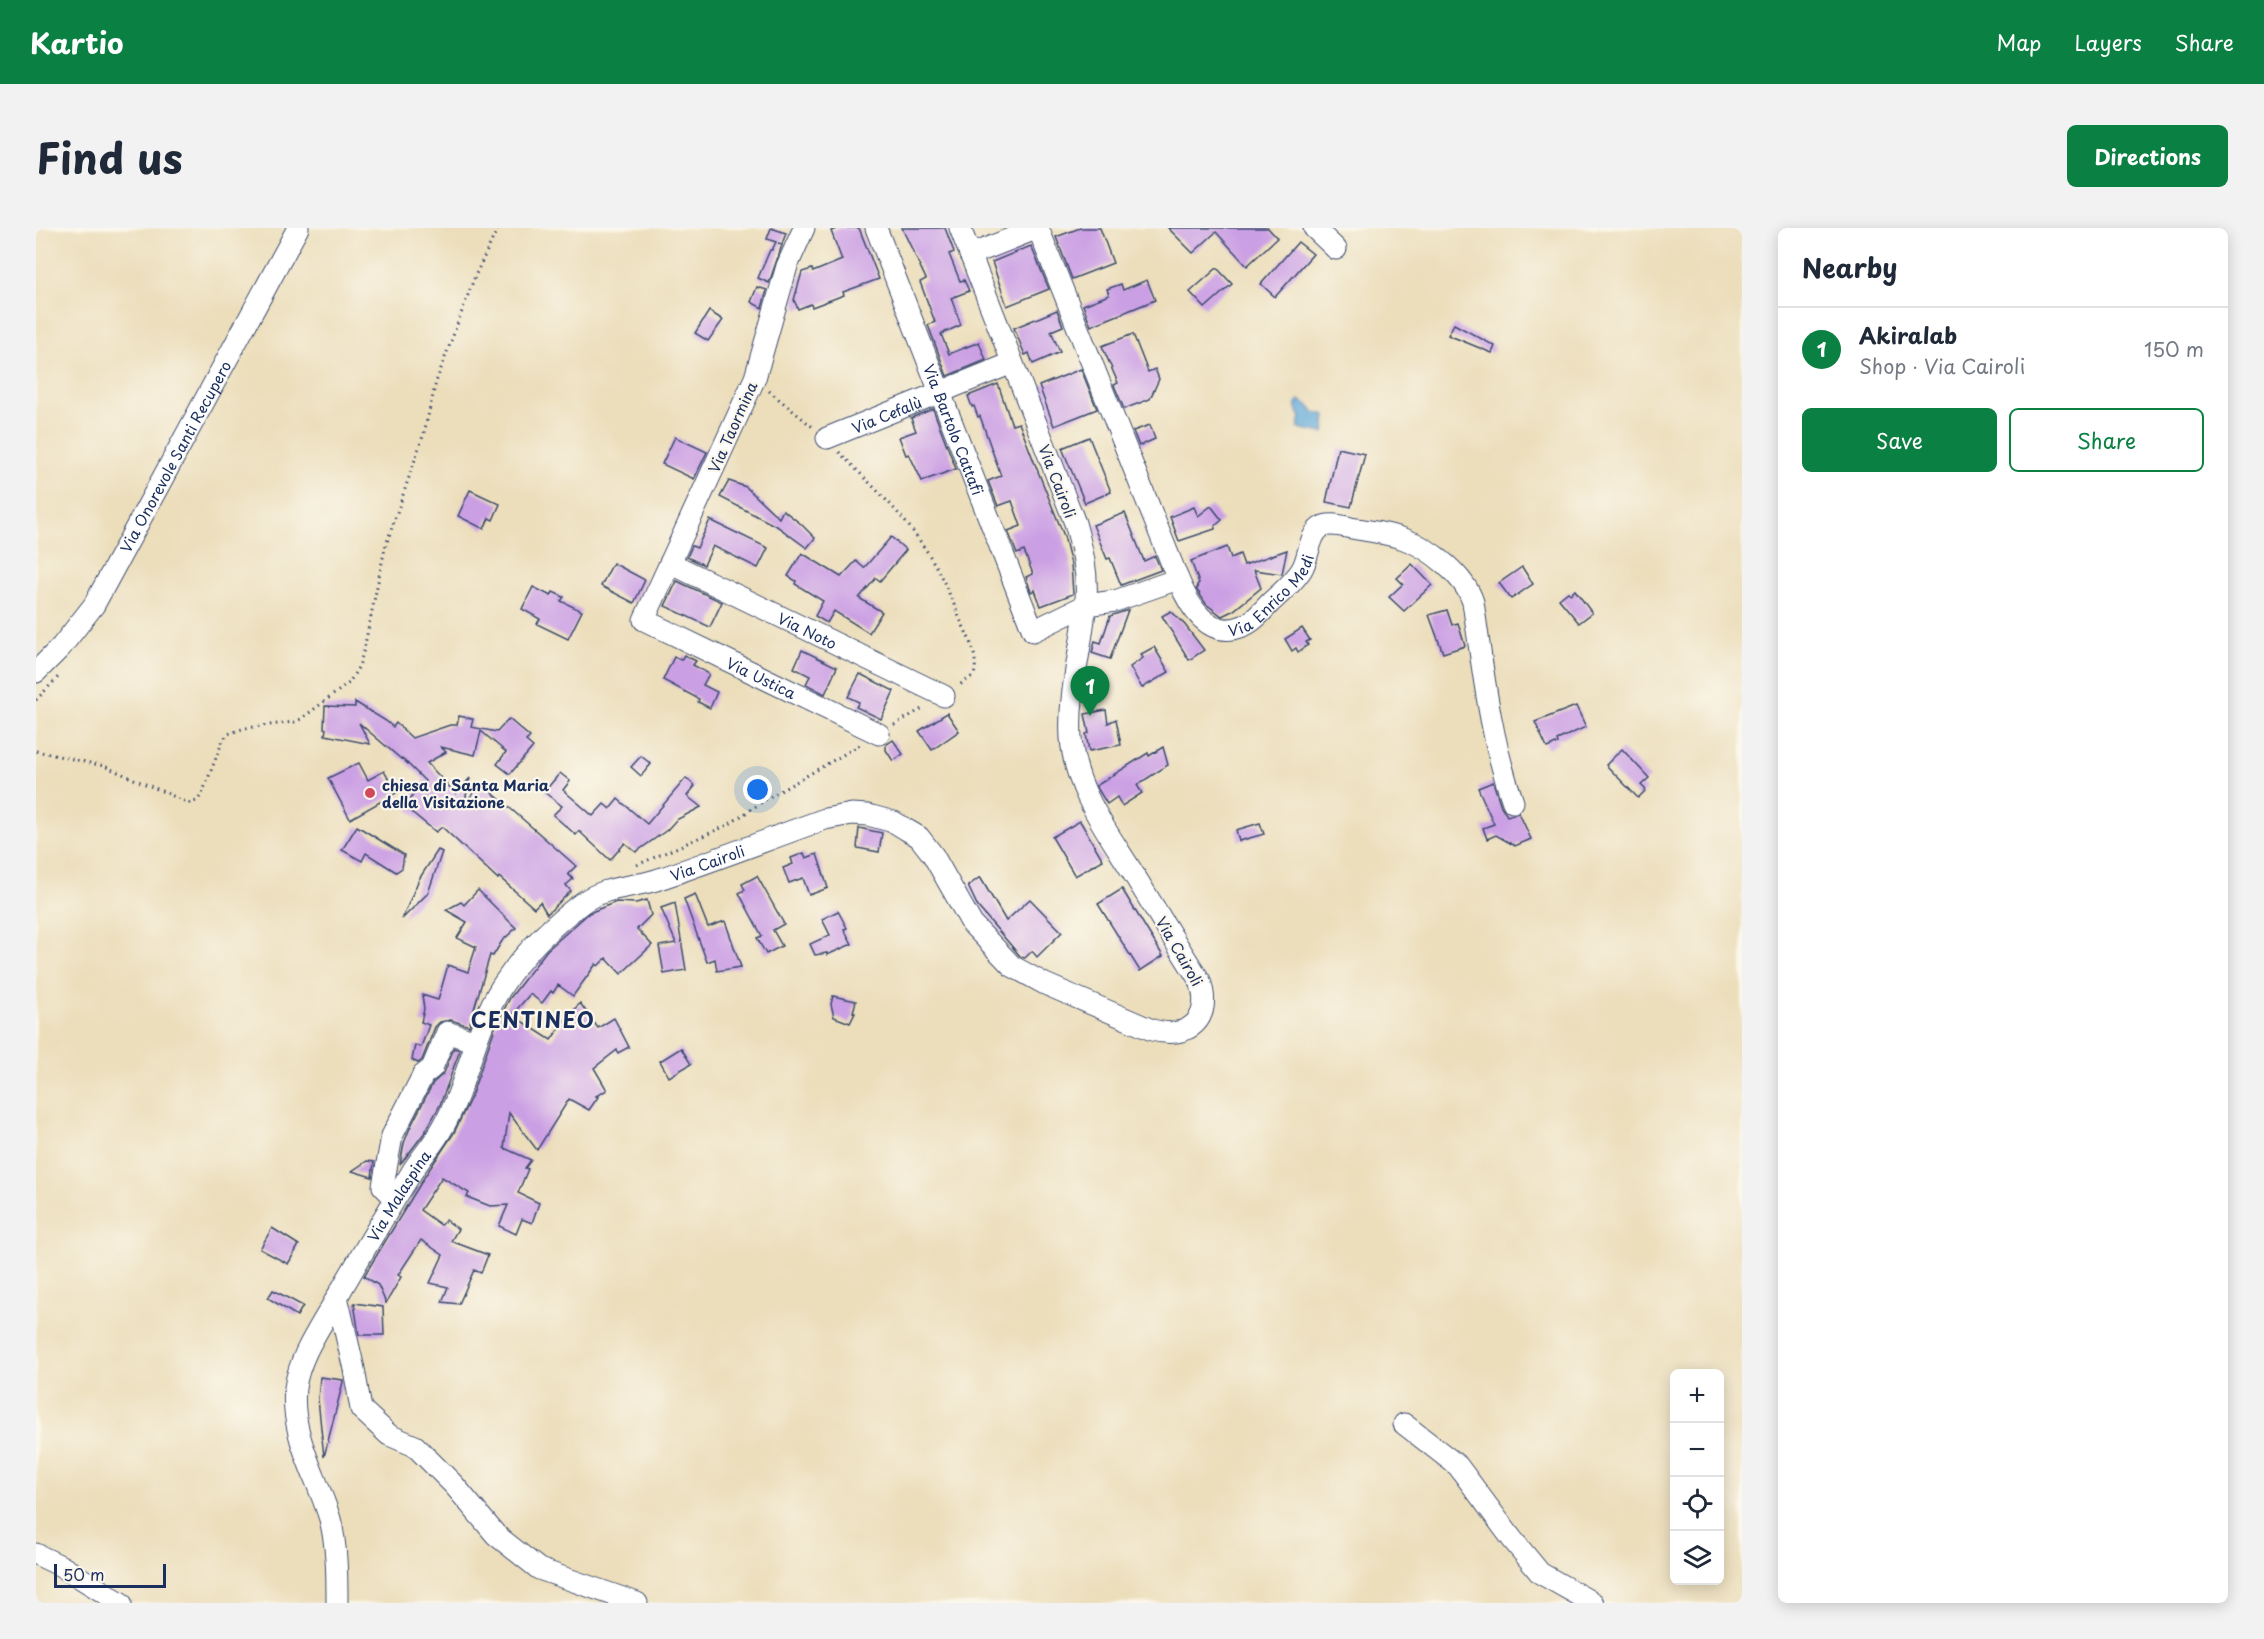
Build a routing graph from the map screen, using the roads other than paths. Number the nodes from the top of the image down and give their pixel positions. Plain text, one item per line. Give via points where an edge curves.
1 (298, 228) edge
2 (804, 228) edge
3 (876, 228) edge
4 (960, 228) edge
5 (1038, 228) edge
6 (1314, 228) edge
7 (1336, 249) dead end
8 (970, 255) junction
9 (1012, 363) junction
10 (940, 392) junction
11 (827, 438) dead end
12 (670, 563) junction
13 (1178, 579) junction
14 (1086, 605) junction
15 (644, 620) joint
16 (36, 672) edge
17 (944, 696) dead end
18 (879, 734) dead end
19 (1513, 802) dead end
20 (544, 933) joint
21 (475, 1042) junction
22 (395, 1198) junction
23 (337, 1297) junction
24 (1404, 1425) dead end
25 (36, 1554) edge
26 (121, 1603) edge
27 (337, 1603) edge
28 (637, 1603) edge
29 (1593, 1603) edge

1 - 16 street, Via Onorevole Santi Recupero via 94,605 62,647
2 - 12 street, Via Taormina via 787,266 754,378
3 - 10 street, Via Bartolo Cattafi
4 - 8 street, Via Cairoli
5 - 8 street
5 - 13 street, Via Enrico Medi
6 - 7 street
8 - 9 street, Via Cairoli
9 - 10 street, Via Cefalù
9 - 14 street, Via Cairoli via 1075,523 1085,564
10 - 11 street, Via Cefalù
10 - 14 street, Via Bartolo Cattafi via 1033,631
12 - 15 street, Via Taormina
12 - 17 street, Via Noto
13 - 14 street via 1115,601
13 - 19 street, Via Enrico Medi via 1201,619 1209,625 1231,629 1252,621 1294,580 1308,558 1315,533 1323,526 1390,535 1432,555 1456,573 1470,591 1491,724
14 - 20 street, Via Cairoli via 1072,694 1071,737 1076,768 1098,817 1200,981 1204,1006 1195,1025 1184,1032 1152,1030 1011,966 972,924 919,837 894,822 868,815 825,819 655,880 604,891 584,901
15 - 18 street, Via Ustica
20 - 21 street, Via Malaspina via 501,988
21 - 22 street, Via Malaspina via 452,1110
21 - 22 street via 447,1032 432,1068 423,1075 393,1136 382,1186
22 - 23 street, Via Malaspina
23 - 27 street, Via Malaspina via 303,1358 294,1401 298,1430 330,1519
23 - 28 street via 361,1409 389,1435 415,1446 496,1535 539,1569
24 - 29 street via 1458,1466 1540,1573
25 - 26 street

